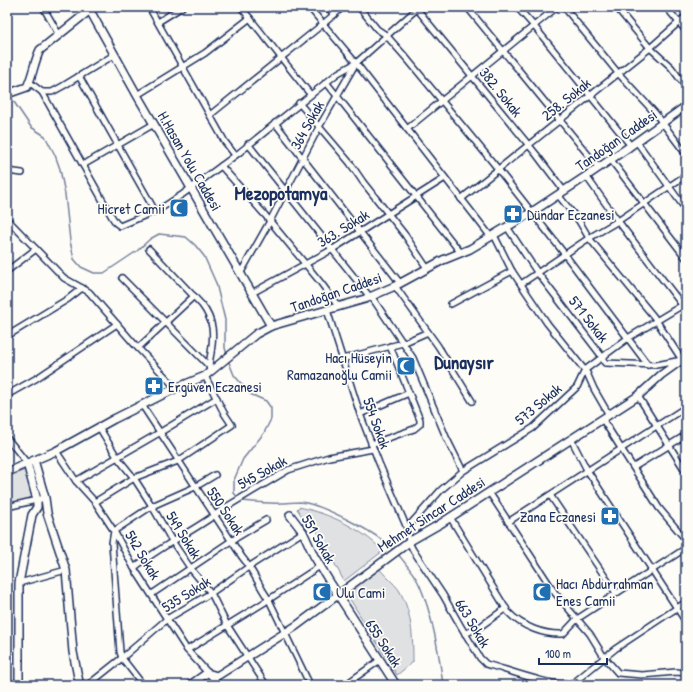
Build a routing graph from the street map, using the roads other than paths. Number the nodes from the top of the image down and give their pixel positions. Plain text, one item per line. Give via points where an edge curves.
1 (43, 7) edge
2 (149, 7) edge
3 (182, 7) edge
4 (241, 7) edge
5 (309, 7) edge
6 (328, 7) edge
7 (343, 7) edge
8 (359, 7) edge
9 (467, 7) edge
10 (517, 7) edge
11 (557, 7) edge
12 (564, 7) edge
13 (616, 7) edge
14 (666, 7) edge
15 (90, 8) edge
16 (418, 8) edge
17 (334, 15) junction
18 (686, 16) edge
19 (250, 18) junction
20 (158, 22) junction
21 (679, 23) junction
22 (323, 24) junction
23 (534, 26) junction
24 (686, 31) edge
25 (386, 35) junction
26 (59, 36) junction
27 (650, 48) junction
28 (503, 51) junction
29 (114, 55) junction
30 (280, 58) junction
31 (356, 63) junction
32 (183, 67) junction
33 (618, 73) junction
34 (79, 76) junction
35 (472, 76) junction
36 (29, 82) junction
37 (326, 82) junction
38 (686, 87) edge
39 (42, 92) junction
40 (10, 93) edge
41 (310, 94) junction
42 (137, 95) junction
43 (590, 95) junction
44 (338, 96) junction
45 (442, 101) junction
46 (299, 103) junction
47 (686, 106) edge
48 (210, 115) junction
49 (559, 120) junction
50 (275, 123) junction
51 (663, 123) junction
52 (154, 124) junction
53 (319, 127) junction
54 (407, 129) junction
55 (248, 144) junction
56 (634, 144) junction
57 (529, 145) junction
58 (118, 146) junction
59 (686, 154) edge
60 (235, 155) junction
61 (302, 157) junction
62 (611, 160) junction
63 (83, 165) junction
64 (221, 166) junction
65 (599, 168) junction
66 (7, 170) edge
67 (499, 170) junction
68 (22, 174) dead end
69 (686, 175) edge
70 (586, 176) junction
71 (444, 178) junction
72 (669, 186) junction
73 (191, 188) junction
74 (285, 190) junction
75 (561, 193) junction
76 (417, 196) junction
77 (461, 199) junction
78 (643, 204) junction
79 (686, 210) edge
80 (155, 211) junction
81 (532, 212) junction
82 (388, 214) junction
83 (7, 219) edge
84 (270, 221) junction
85 (618, 221) junction
86 (507, 227) junction
87 (360, 231) junction
88 (493, 236) junction
89 (589, 238) junction
90 (36, 249) junction
91 (149, 249) dead end
92 (333, 249) junction
93 (461, 253) junction
94 (565, 254) junction
95 (686, 258) edge
96 (306, 264) junction
97 (427, 268) junction
98 (7, 271) edge
99 (512, 271) junction
100 (537, 272) junction
101 (240, 274) junction
102 (122, 278) dead end
103 (397, 284) junction
104 (521, 284) junction
105 (82, 288) junction
106 (252, 293) junction
107 (194, 296) junction
108 (371, 296) junction
109 (451, 304) dead end
110 (338, 306) junction
111 (685, 306) edge
112 (327, 310) junction
113 (656, 321) junction
114 (166, 323) junction
115 (117, 324) junction
116 (271, 326) junction
117 (428, 332) junction
118 (7, 336) edge
119 (628, 338) junction
120 (403, 343) junction
121 (390, 346) junction
122 (138, 348) junction
123 (602, 358) junction
124 (342, 359) junction
125 (685, 360) edge
126 (648, 365) junction
127 (585, 370) junction
128 (208, 371) junction
129 (176, 388) junction
130 (408, 393) junction
131 (7, 395) edge
132 (638, 396) junction
133 (217, 398) junction
134 (472, 401) dead end
135 (142, 405) junction
136 (685, 409) edge
137 (360, 414) junction
138 (609, 415) junction
139 (603, 420) junction
140 (656, 426) junction
141 (99, 427) junction
142 (159, 433) junction
143 (686, 435) edge
144 (7, 438) edge
145 (571, 439) junction
146 (372, 446) junction
147 (669, 446) junction
148 (622, 449) junction
149 (56, 451) junction
150 (117, 457) junction
151 (31, 461) junction
152 (178, 461) junction
153 (634, 468) junction
154 (587, 470) junction
155 (463, 471) junction
156 (7, 472) edge
157 (686, 472) edge
158 (215, 475) dead end
159 (134, 478) junction
160 (76, 481) junction
161 (196, 487) junction
162 (489, 492) junction
163 (550, 495) junction
164 (45, 498) junction
165 (37, 500) junction
166 (95, 502) junction
167 (152, 506) junction
168 (7, 507) edge
169 (290, 515) dead end
170 (214, 516) junction
171 (450, 517) junction
172 (266, 520) dead end
173 (508, 522) junction
174 (407, 528) junction
175 (114, 531) junction
176 (303, 532) junction
177 (686, 540) edge
178 (172, 541) junction
179 (232, 541) junction
180 (409, 542) junction
181 (686, 548) edge
182 (250, 566) junction
183 (320, 566) junction
184 (134, 568) junction
185 (190, 569) junction
186 (652, 569) junction
187 (66, 570) junction
188 (19, 583) junction
189 (211, 593) junction
190 (616, 593) junction
191 (152, 594) junction
192 (338, 595) junction
193 (269, 600) junction
194 (686, 602) edge
195 (506, 608) junction
196 (677, 608) junction
197 (167, 619) junction
198 (577, 620) junction
199 (686, 622) edge
200 (227, 625) junction
201 (285, 633) junction
202 (465, 634) junction
203 (187, 650) junction
204 (248, 657) junction
205 (604, 657) junction
206 (122, 658) junction
207 (380, 660) junction
208 (207, 673) junction
209 (686, 673) edge
210 (19, 685) edge
211 (82, 685) edge
212 (88, 685) edge
213 (143, 685) edge
214 (190, 685) edge
215 (219, 685) edge
216 (266, 685) edge
217 (310, 685) edge
218 (345, 685) edge
219 (396, 685) edge

1 - 26 street
2 - 20 street
3 - 20 street
4 - 19 street
5 - 22 street
6 - 17 street
7 - 17 street
8 - 25 street
9 - 28 street
10 - 23 street
11 - 23 street
12 - 33 street
13 - 27 street
14 - 21 street
15 - 26 street
15 - 29 street, H.Hasan Yolu Caddesi
16 - 25 street, 364 Sokak
16 - 35 street, 382. Sokak
17 - 22 street
18 - 21 street, 258. Sokak
19 - 30 street
19 - 32 street
20 - 32 street
21 - 24 street
21 - 27 street, 258. Sokak
22 - 30 street
22 - 31 street
23 - 28 street
23 - 43 street
25 - 31 street, 364 Sokak
25 - 45 street
26 - 36 street via 40,50
27 - 33 street, 258. Sokak
27 - 38 street via 671,67
28 - 35 street
28 - 49 street
29 - 34 street
29 - 42 street, H.Hasan Yolu Caddesi
30 - 41 street
30 - 48 street
31 - 37 street
31 - 44 street, 364 Sokak
31 - 54 street
32 - 42 street
32 - 48 street
33 - 43 street, 258. Sokak
33 - 51 street
34 - 39 street via 52,92
34 - 58 street
35 - 45 street
35 - 57 street, 382. Sokak
36 - 39 street
36 - 40 street via 27,87
37 - 41 street
37 - 44 street
39 - 63 street
41 - 46 street
42 - 52 street, H.Hasan Yolu Caddesi
43 - 49 street, 258. Sokak
43 - 56 street
44 - 53 street, 364 Sokak
44 - 76 street
45 - 54 street
45 - 67 street
46 - 50 street
46 - 53 street
47 - 51 street, Tandoğan Caddesi
48 - 60 street
49 - 57 street, 258. Sokak
49 - 65 street
50 - 55 street
50 - 61 street
51 - 56 street, Tandoğan Caddesi
51 - 59 street
52 - 58 street
52 - 73 street, H.Hasan Yolu Caddesi
53 - 61 street, 364 Sokak
53 - 82 street
54 - 71 street
55 - 60 street
55 - 74 street
56 - 62 street, Tandoğan Caddesi
56 - 72 street
57 - 67 street, 258. Sokak
57 - 75 street, 382. Sokak
58 - 63 street
58 - 80 street
60 - 64 street
61 - 74 street, 364 Sokak
61 - 87 street
62 - 65 street, Tandoğan Caddesi
62 - 78 street
63 - 80 street via 112,217 120,226
64 - 73 street
64 - 84 street
65 - 70 street, Tandoğan Caddesi
66 - 68 street
67 - 77 street, 258. Sokak
67 - 81 street
69 - 72 street
70 - 75 street, Tandoğan Caddesi
70 - 85 street
71 - 76 street, 363. Sokak
71 - 77 street
72 - 78 street
72 - 79 street
73 - 80 street
73 - 101 street, H.Hasan Yolu Caddesi
74 - 84 street, 364 Sokak
74 - 92 street
75 - 81 street, Tandoğan Caddesi
75 - 89 street, 382. Sokak
76 - 82 street, 363. Sokak
76 - 93 street
77 - 88 street
78 - 85 street
78 - 95 street
81 - 86 street, Tandoğan Caddesi
81 - 94 street
82 - 87 street, 363. Sokak
82 - 97 street via 405,234
83 - 90 street
84 - 96 street
84 - 101 street, 364 Sokak
85 - 89 street
85 - 111 street
86 - 88 street, Tandoğan Caddesi
86 - 100 street, 571 Sokak
87 - 92 street, 363. Sokak
87 - 103 street
88 - 93 street, Tandoğan Caddesi
88 - 99 street
89 - 94 street
89 - 113 street, 382. Sokak
90 - 98 street
90 - 105 street via 64,278
91 - 107 street
92 - 96 street, 363. Sokak
92 - 108 street
93 - 97 street, Tandoğan Caddesi
94 - 100 street
94 - 119 street
96 - 106 street, 363. Sokak
96 - 110 street
97 - 103 street, Tandoğan Caddesi
99 - 104 street
99 - 109 street
100 - 104 street
100 - 123 street, 571 Sokak
101 - 106 street, H.Hasan Yolu Caddesi
102 - 114 street
103 - 108 street, Tandoğan Caddesi
103 - 117 street
104 - 127 street via 547,323
105 - 115 street via 89,292
105 - 118 street
106 - 116 street, H.Hasan Yolu Caddesi
107 - 114 street
107 - 128 street via 209,314 212,325
108 - 110 street, Tandoğan Caddesi
108 - 120 street
110 - 112 street, Tandoğan Caddesi
111 - 113 street, 573 Sokak
112 - 116 street, Tandoğan Caddesi
112 - 124 street, 554 Sokak
113 - 119 street, 573 Sokak
113 - 125 street, 382. Sokak
114 - 122 street
114 - 128 street
115 - 122 street
115 - 131 street
116 - 128 street, Tandoğan Caddesi via 256,334
117 - 120 street
117 - 134 street
119 - 123 street, 573 Sokak
119 - 126 street
120 - 121 street
120 - 155 street via 413,358
121 - 124 street
121 - 130 street
122 - 129 street
123 - 126 street, 571 Sokak via 605,363
123 - 127 street, 573 Sokak
124 - 137 street, 554 Sokak
125 - 126 street, 571 Sokak via 656,366
125 - 132 street, Mehmet Sincar Caddesi via 661,375
127 - 138 street
127 - 155 street, 573 Sokak via 577,387 533,428
128 - 129 street, Tandoğan Caddesi
128 - 133 street
129 - 135 street, Tandoğan Caddesi
130 - 137 street
130 - 146 street, 545 Sokak via 420,420 418,427
132 - 138 street, Mehmet Sincar Caddesi
132 - 140 street
133 - 142 street
133 - 152 street via 232,425
135 - 141 street, Tandoğan Caddesi
135 - 142 street, 550 Sokak
136 - 140 street
137 - 146 street, 554 Sokak
138 - 139 street, Mehmet Sincar Caddesi
139 - 145 street, Mehmet Sincar Caddesi
139 - 148 street
140 - 147 street
140 - 148 street
141 - 149 street, Tandoğan Caddesi
141 - 150 street, 549 Sokak
142 - 150 street
142 - 152 street, 550 Sokak
143 - 147 street
144 - 151 street
145 - 154 street
145 - 162 street, Mehmet Sincar Caddesi
146 - 170 street, 545 Sokak via 288,470
146 - 174 street, 554 Sokak
147 - 153 street
147 - 157 street
148 - 153 street
148 - 154 street
149 - 151 street, Tandoğan Caddesi
149 - 160 street, 542 Sokak
150 - 159 street, 549 Sokak
150 - 160 street
151 - 156 street, Tandoğan Caddesi
151 - 164 street
151 - 165 street
152 - 159 street
152 - 161 street, 550 Sokak
153 - 177 street via 659,508
154 - 163 street
154 - 186 street
155 - 174 street, 573 Sokak via 441,490
158 - 161 street
159 - 166 street
159 - 167 street, 549 Sokak
160 - 166 street, 542 Sokak
161 - 167 street
161 - 170 street, 550 Sokak
162 - 171 street, Mehmet Sincar Caddesi
162 - 173 street
163 - 173 street
163 - 190 street
164 - 165 street
164 - 187 street via 47,513
165 - 168 street
165 - 188 street via 38,507 32,515
166 - 175 street, 542 Sokak
167 - 175 street
167 - 178 street, 549 Sokak
169 - 176 street, 551 Sokak
170 - 178 street, 545 Sokak
170 - 179 street, 550 Sokak
171 - 180 street, Mehmet Sincar Caddesi
171 - 195 street
172 - 179 street
173 - 198 street
174 - 180 street, 554 Sokak
175 - 184 street, 542 Sokak
175 - 206 street via 114,581
176 - 182 street, 535 Sokak
176 - 183 street, 551 Sokak
178 - 184 street, 545 Sokak
178 - 185 street, 549 Sokak
179 - 182 street, 550 Sokak
179 - 185 street
180 - 192 street, Mehmet Sincar Caddesi
180 - 202 street, 663 Sokak
181 - 186 street
182 - 189 street, 535 Sokak
182 - 193 street, 550 Sokak via 260,588
183 - 192 street, 551 Sokak
183 - 193 street
184 - 191 street, 542 Sokak
185 - 189 street, 549 Sokak
185 - 191 street
186 - 190 street
186 - 196 street
187 - 188 street
187 - 211 street via 74,652 79,682
188 - 210 street
189 - 197 street, 535 Sokak
189 - 200 street, 549 Sokak
190 - 198 street
191 - 197 street, 542 Sokak
192 - 201 street, Mehmet Sincar Caddesi
192 - 207 street, 655 Sokak
193 - 200 street
193 - 201 street, 550 Sokak
194 - 196 street, 663 Sokak
195 - 198 street via 515,620 553,634 563,634
195 - 202 street via 482,626
196 - 199 street
196 - 205 street, 663 Sokak
197 - 203 street, 542 Sokak
197 - 206 street, 535 Sokak
198 - 205 street via 590,634
200 - 203 street
200 - 204 street, 549 Sokak
201 - 204 street, Mehmet Sincar Caddesi
201 - 217 street, 550 Sokak
202 - 205 street, 663 Sokak via 486,664 551,683 572,684
203 - 208 street, 542 Sokak
204 - 208 street, Mehmet Sincar Caddesi via 217,676
204 - 216 street, 549 Sokak
205 - 209 street via 618,673
206 - 212 street, 535 Sokak
206 - 213 street
207 - 218 street
207 - 219 street, 655 Sokak
208 - 214 street, Mehmet Sincar Caddesi
208 - 215 street, 542 Sokak

